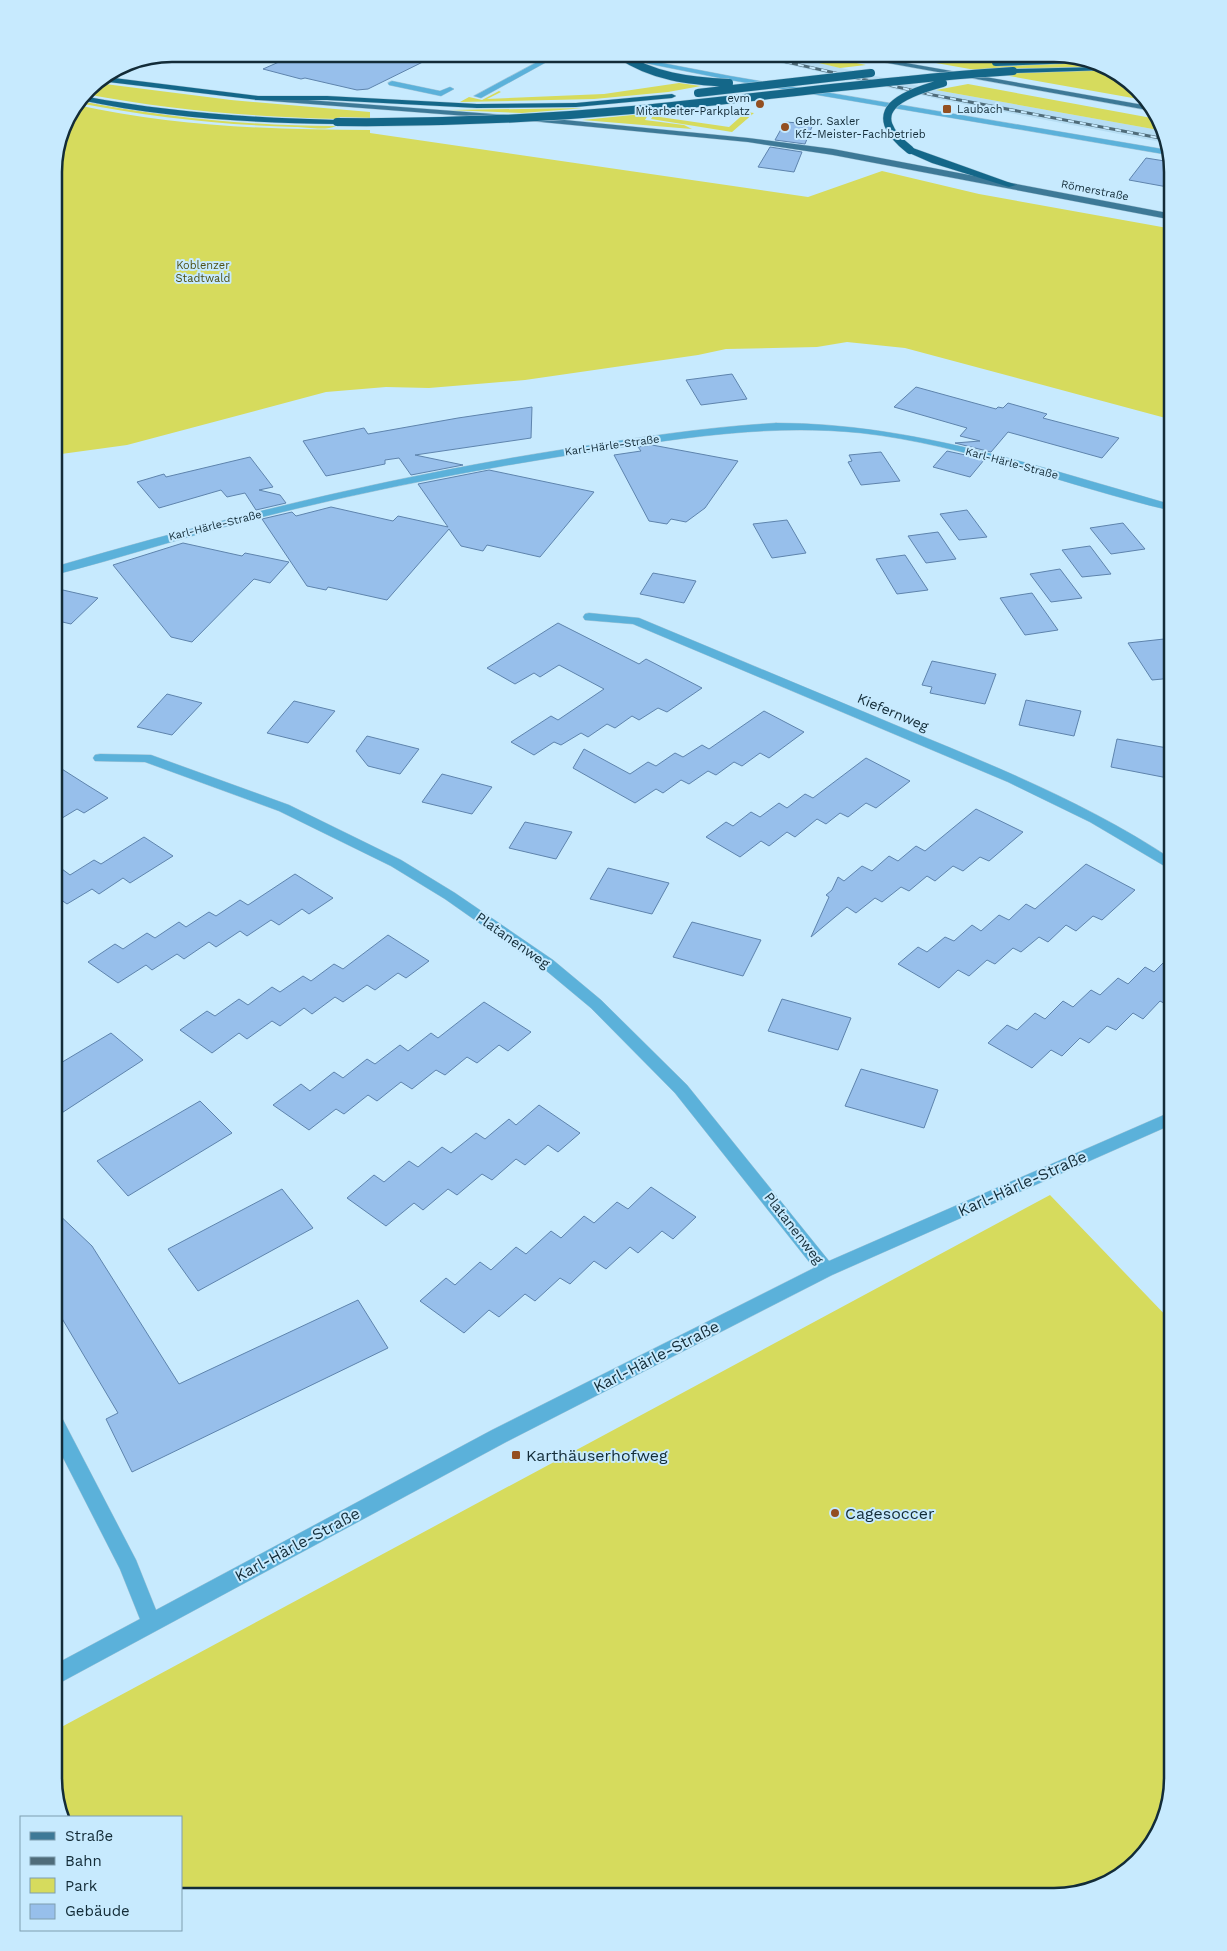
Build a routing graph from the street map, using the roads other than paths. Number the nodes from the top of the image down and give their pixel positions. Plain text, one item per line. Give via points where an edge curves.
1 (540, 63) edge
2 (634, 63) edge
3 (649, 63) edge
4 (891, 63) edge
5 (959, 65) dead end
6 (1093, 69) edge
7 (888, 71) dead end
8 (1014, 71) junction
9 (879, 72) dead end
10 (113, 80) edge
11 (788, 82) junction
12 (392, 83) dead end
13 (450, 89) dead end
14 (690, 94) dead end
15 (681, 95) dead end
16 (478, 96) dead end
17 (258, 98) junction
18 (91, 99) edge
19 (1144, 109) edge
20 (1162, 152) edge
21 (1012, 185) junction
22 (1164, 215) edge
23 (1164, 505) edge
24 (63, 568) edge
25 (589, 617) dead end
26 (100, 758) dead end
27 (1164, 860) edge
28 (1164, 1121) edge
29 (826, 1270) junction
30 (63, 1439) edge
31 (151, 1622) junction
32 (63, 1671) edge

1 - 16 street
2 - 11 highway, bridge via 683,79 726,83
3 - 20 street
4 - 19 main road
5 - 7 highway
6 - 8 highway
8 - 18 highway, bridge via 590,114 485,120 337,122 199,116
8 - 21 highway, bridge via 932,86 901,99 889,110 886,124 893,138 910,150
9 - 11 highway, bridge
10 - 17 highway
11 - 14 highway, bridge
12 - 13 street via 441,94
15 - 17 highway via 591,104 505,106
17 - 21 main road, Römerstraße via 717,137 850,155
21 - 22 main road, Römerstraße
23 - 24 street, Karl-Härle-Straße via 948,445 894,434 838,428 743,427 518,459 370,488 170,536
25 - 27 street, Kiefernweg via 635,621 1013,779 1073,806
26 - 29 street, Platanenweg via 146,758 300,815 396,862 548,964 596,1004 681,1089
28 - 29 street, Karl-Härle-Straße
29 - 31 street, Karl-Härle-Straße via 492,1439
30 - 31 street via 129,1566
31 - 32 street, Karl-Härle-Straße

